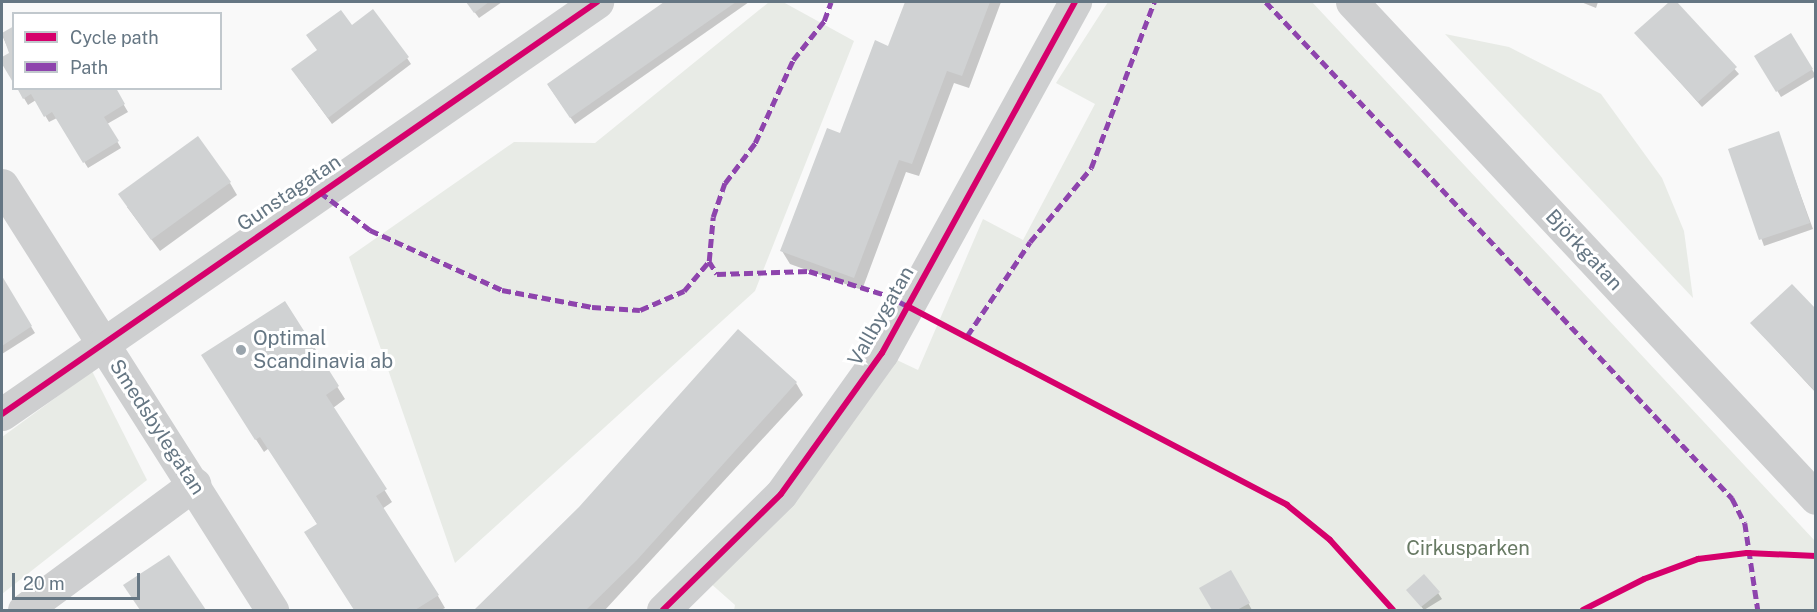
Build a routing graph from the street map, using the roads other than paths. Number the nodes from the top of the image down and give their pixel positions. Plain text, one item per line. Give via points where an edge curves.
1 (597, 2) edge
2 (1075, 2) edge
3 (1352, 2) edge
4 (2, 185) edge
5 (102, 341) junction
6 (2, 414) edge
7 (194, 484) junction
8 (1815, 498) edge
9 (24, 610) edge
10 (272, 610) edge
11 (663, 610) edge

1 - 5 street, Gunstagatan
2 - 11 street, Vallbygatan via 882,353 781,494
3 - 8 street, Björkgatan
4 - 5 street, Smedsbylegatan
5 - 6 street, Gunstagatan
5 - 7 street, Smedsbylegatan
7 - 9 street
7 - 10 street, Smedsbylegatan

